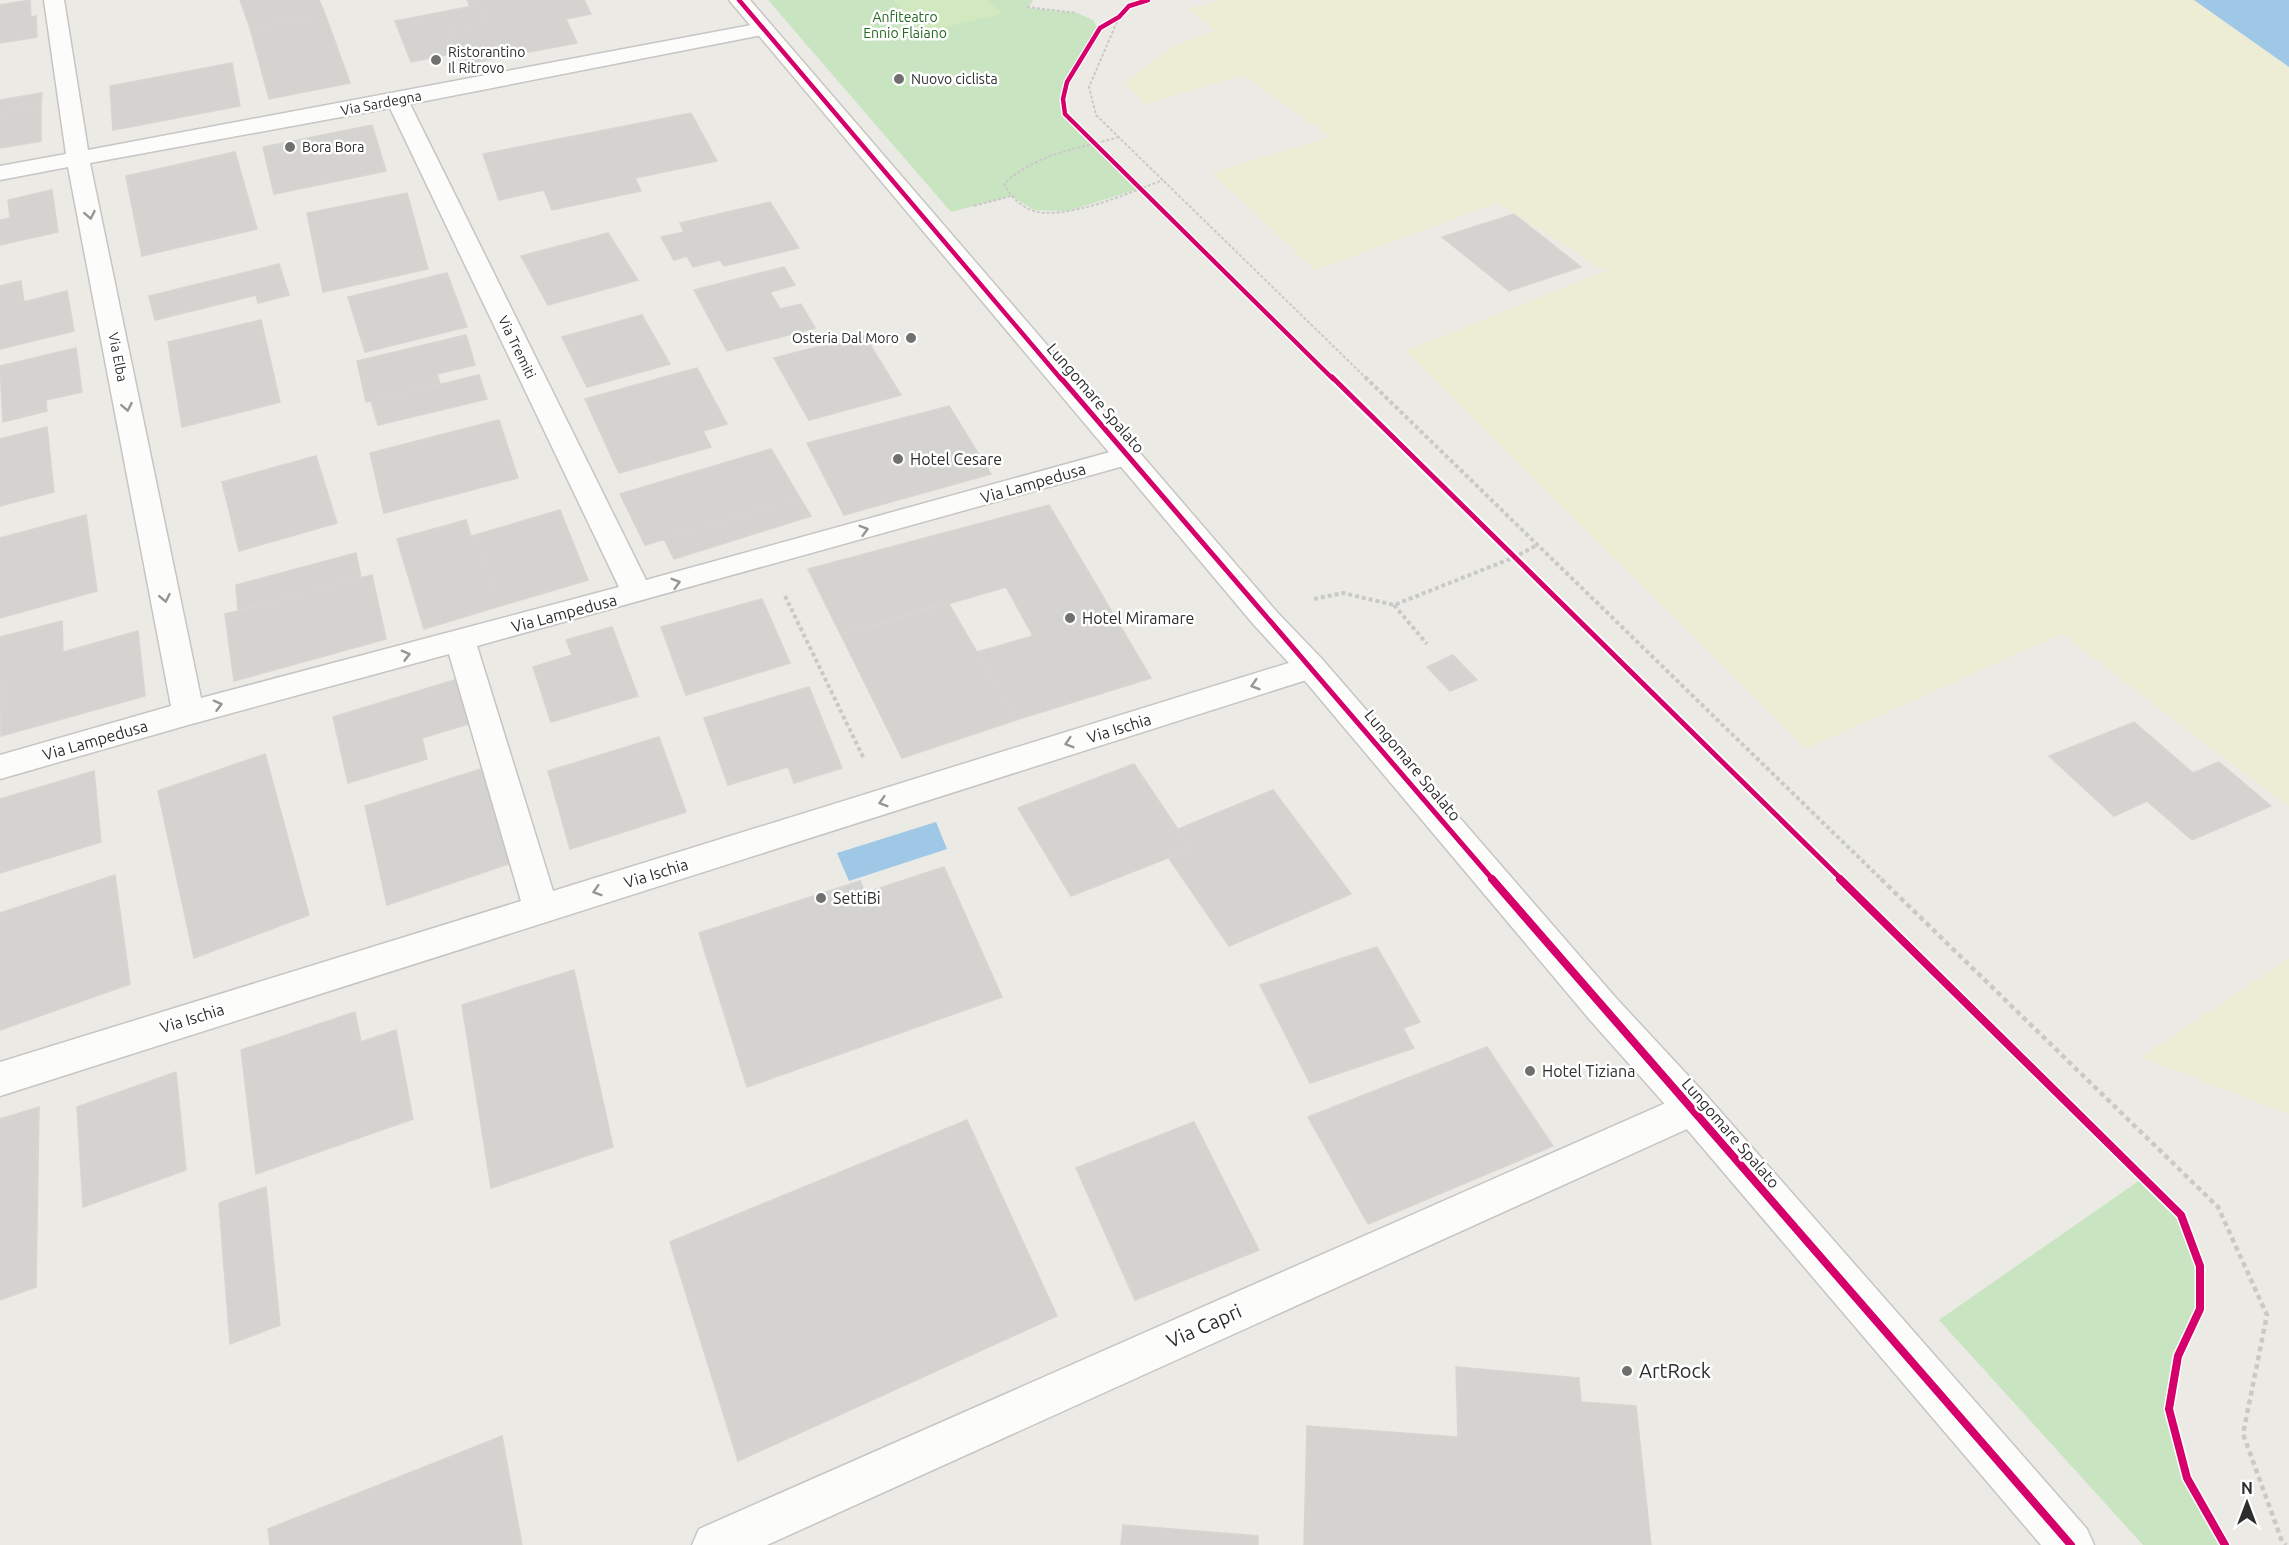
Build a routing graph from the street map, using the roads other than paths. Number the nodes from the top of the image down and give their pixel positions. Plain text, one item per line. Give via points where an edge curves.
1 (54, 0) edge
2 (739, 0) edge
3 (762, 29) junction
4 (397, 100) junction
5 (78, 158) junction
6 (0, 173) edge
7 (1128, 456) junction
8 (637, 593) junction
9 (460, 640) junction
10 (1311, 667) junction
11 (188, 713) junction
12 (0, 767) edge
13 (541, 909) junction
14 (0, 1079) edge
15 (1693, 1108) junction
16 (715, 1545) edge
17 (2071, 1545) edge

1 - 5 street, Via Elba
2 - 3 street, Lungomare Spalato
3 - 4 street, Via Sardegna
3 - 7 street, Lungomare Spalato
4 - 5 street, Via Sardegna
4 - 8 street, Via Tremiti
5 - 6 street, Via Sardegna
5 -> 11 street, Via Elba
8 -> 7 street, Via Lampedusa
7 - 10 street, Lungomare Spalato
8 - 9 street, Via Lampedusa
11 -> 9 street, Via Lampedusa
9 - 13 street
10 -> 13 street, Via Ischia
10 - 15 street, Lungomare Spalato via 1603,1009
11 - 12 street, Via Lampedusa
13 - 14 street, Via Ischia
15 - 16 street, Via Capri
15 - 17 street, Lungomare Spalato

